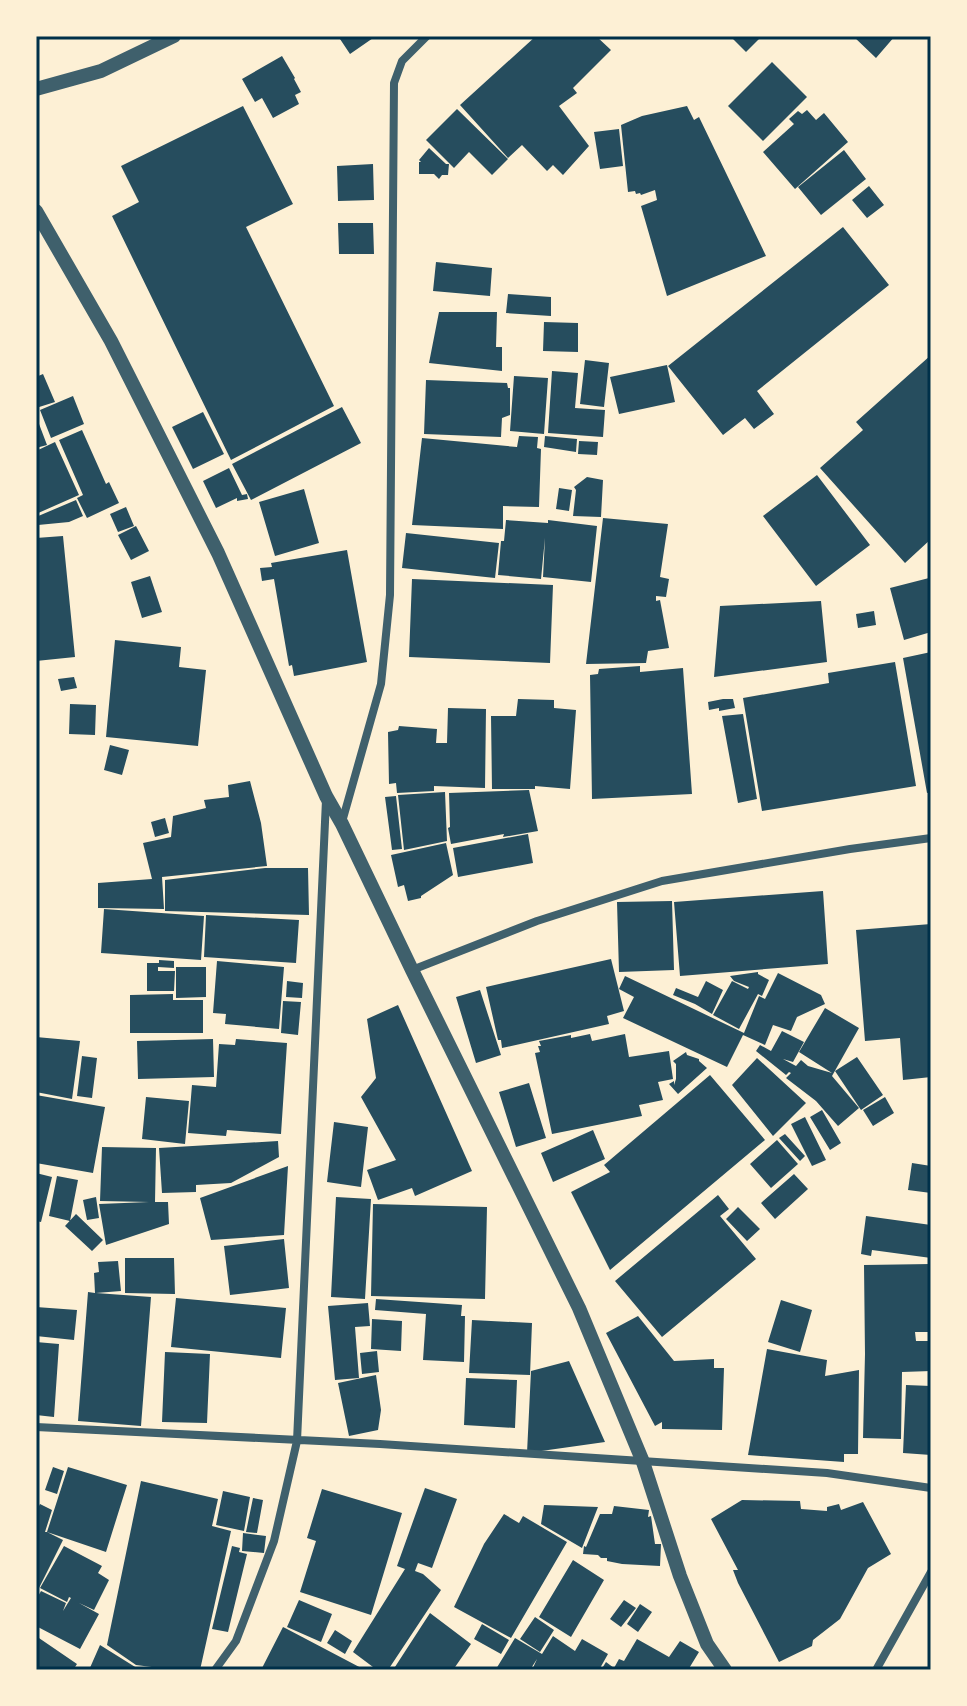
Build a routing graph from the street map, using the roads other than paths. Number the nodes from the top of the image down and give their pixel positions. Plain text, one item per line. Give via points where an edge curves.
1 (174, 36) edge
2 (427, 36) edge
3 (36, 89) edge
4 (36, 211) edge
5 (326, 796) junction
6 (342, 824) junction
7 (931, 838) edge
8 (412, 970) junction
9 (36, 1427) edge
10 (297, 1441) junction
11 (643, 1462) junction
12 (931, 1488) edge
13 (931, 1572) edge
14 (215, 1670) edge
15 (725, 1670) edge
16 (876, 1670) edge

1 - 3 street via 101,71
2 - 6 street via 402,61 394,83 390,595 381,684
4 - 5 street via 111,341 218,553
5 - 6 street
5 - 10 street
6 - 8 street
7 - 8 street via 662,881 537,921
8 - 11 street via 579,1308
9 - 10 street
10 - 11 street
10 - 14 street via 274,1541 236,1641
11 - 12 street via 827,1473
11 - 15 street via 696,1617
13 - 16 street

